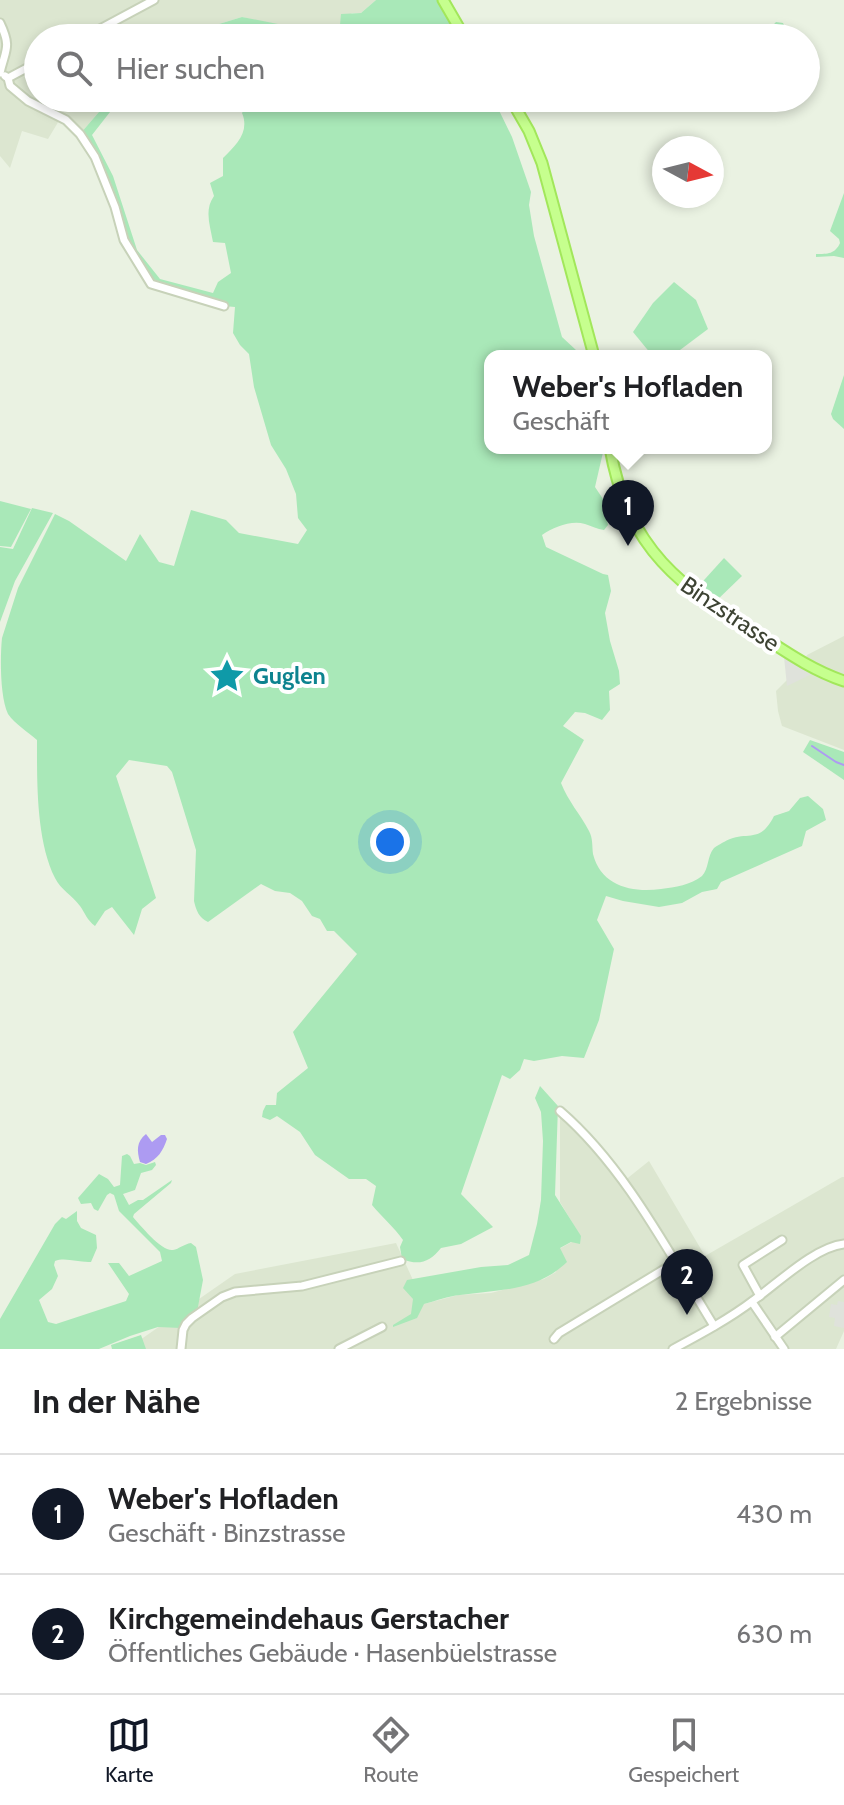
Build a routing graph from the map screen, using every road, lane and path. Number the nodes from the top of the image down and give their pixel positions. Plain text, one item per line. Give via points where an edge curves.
1 (154, 0) edge
2 (443, 0) edge
3 (0, 23) edge
4 (109, 24) edge
5 (457, 24) edge
6 (24, 69) edge
7 (0, 73) edge
8 (8, 78) junction
9 (24, 98) edge
10 (50, 112) edge
11 (518, 112) edge
12 (224, 306) dead end
13 (592, 350) edge
14 (611, 454) edge
15 (844, 681) edge
16 (560, 1111) dead end
17 (782, 1240) dead end
18 (844, 1244) edge
19 (401, 1261) dead end
20 (676, 1262) junction
21 (844, 1280) edge
22 (760, 1296) junction
23 (752, 1302) junction
24 (714, 1326) junction
25 (382, 1327) dead end
26 (775, 1337) junction
27 (554, 1339) dead end
28 (181, 1349) edge
29 (339, 1349) edge
30 (673, 1349) edge
31 (784, 1349) edge

1 - 4 street
2 - 5 main road
3 - 7 street via 7,49
6 - 8 street
7 - 8 street
8 - 9 street
10 - 12 street via 66,120 95,157 124,240 151,284
11 - 13 main road via 542,163
14 - 15 main road, Binzstrasse via 630,514 678,580 803,663
16 - 20 street via 625,1184
17 - 22 street via 743,1265
18 - 22 street via 816,1254
19 - 28 street via 302,1286 222,1297 186,1324
20 - 24 street
20 - 27 street
21 - 26 street
22 - 23 street
23 - 24 street
23 - 26 street
24 - 30 street
25 - 29 street
26 - 31 street

